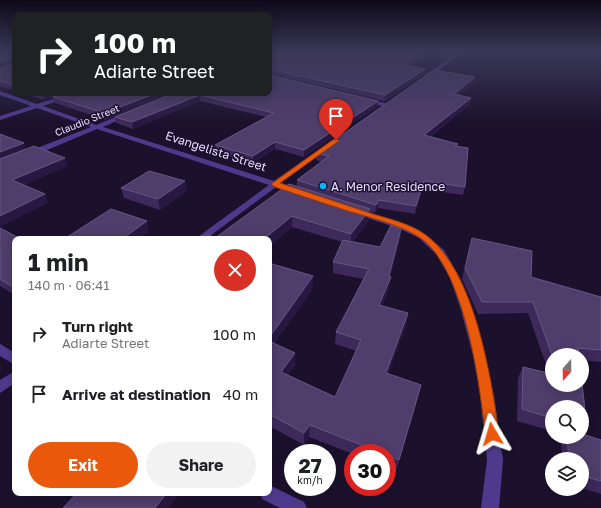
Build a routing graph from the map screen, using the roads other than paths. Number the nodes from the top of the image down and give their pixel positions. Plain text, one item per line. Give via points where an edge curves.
1 (428, 76) edge
2 (418, 83) edge
3 (0, 93) edge
4 (68, 96) edge
5 (357, 98) edge
6 (386, 105) edge
7 (36, 106) junction
8 (132, 113) edge
9 (0, 118) edge
10 (97, 127) junction
11 (330, 144) edge
12 (21, 158) edge
13 (274, 184) junction
14 (304, 194) edge
15 (349, 208) edge
16 (204, 236) edge
17 (0, 349) edge
18 (12, 358) edge
19 (12, 378) edge
20 (0, 387) edge
21 (272, 495) edge
22 (298, 508) edge
23 (490, 508) edge

1 - 2 street
3 - 7 street, Evangelista Street
4 - 7 street
5 - 6 street
7 - 9 street
7 - 10 street, Evangelista Street
8 - 10 street, Claudio Street
10 - 12 street, Claudio Street
10 - 13 street, Evangelista Street
11 - 13 street
13 - 14 street, Evangelista Street
13 - 16 street
15 - 23 street via 422,236 440,252 455,278 469,317 487,395 495,460
17 - 18 street
19 - 20 street
21 - 22 street

